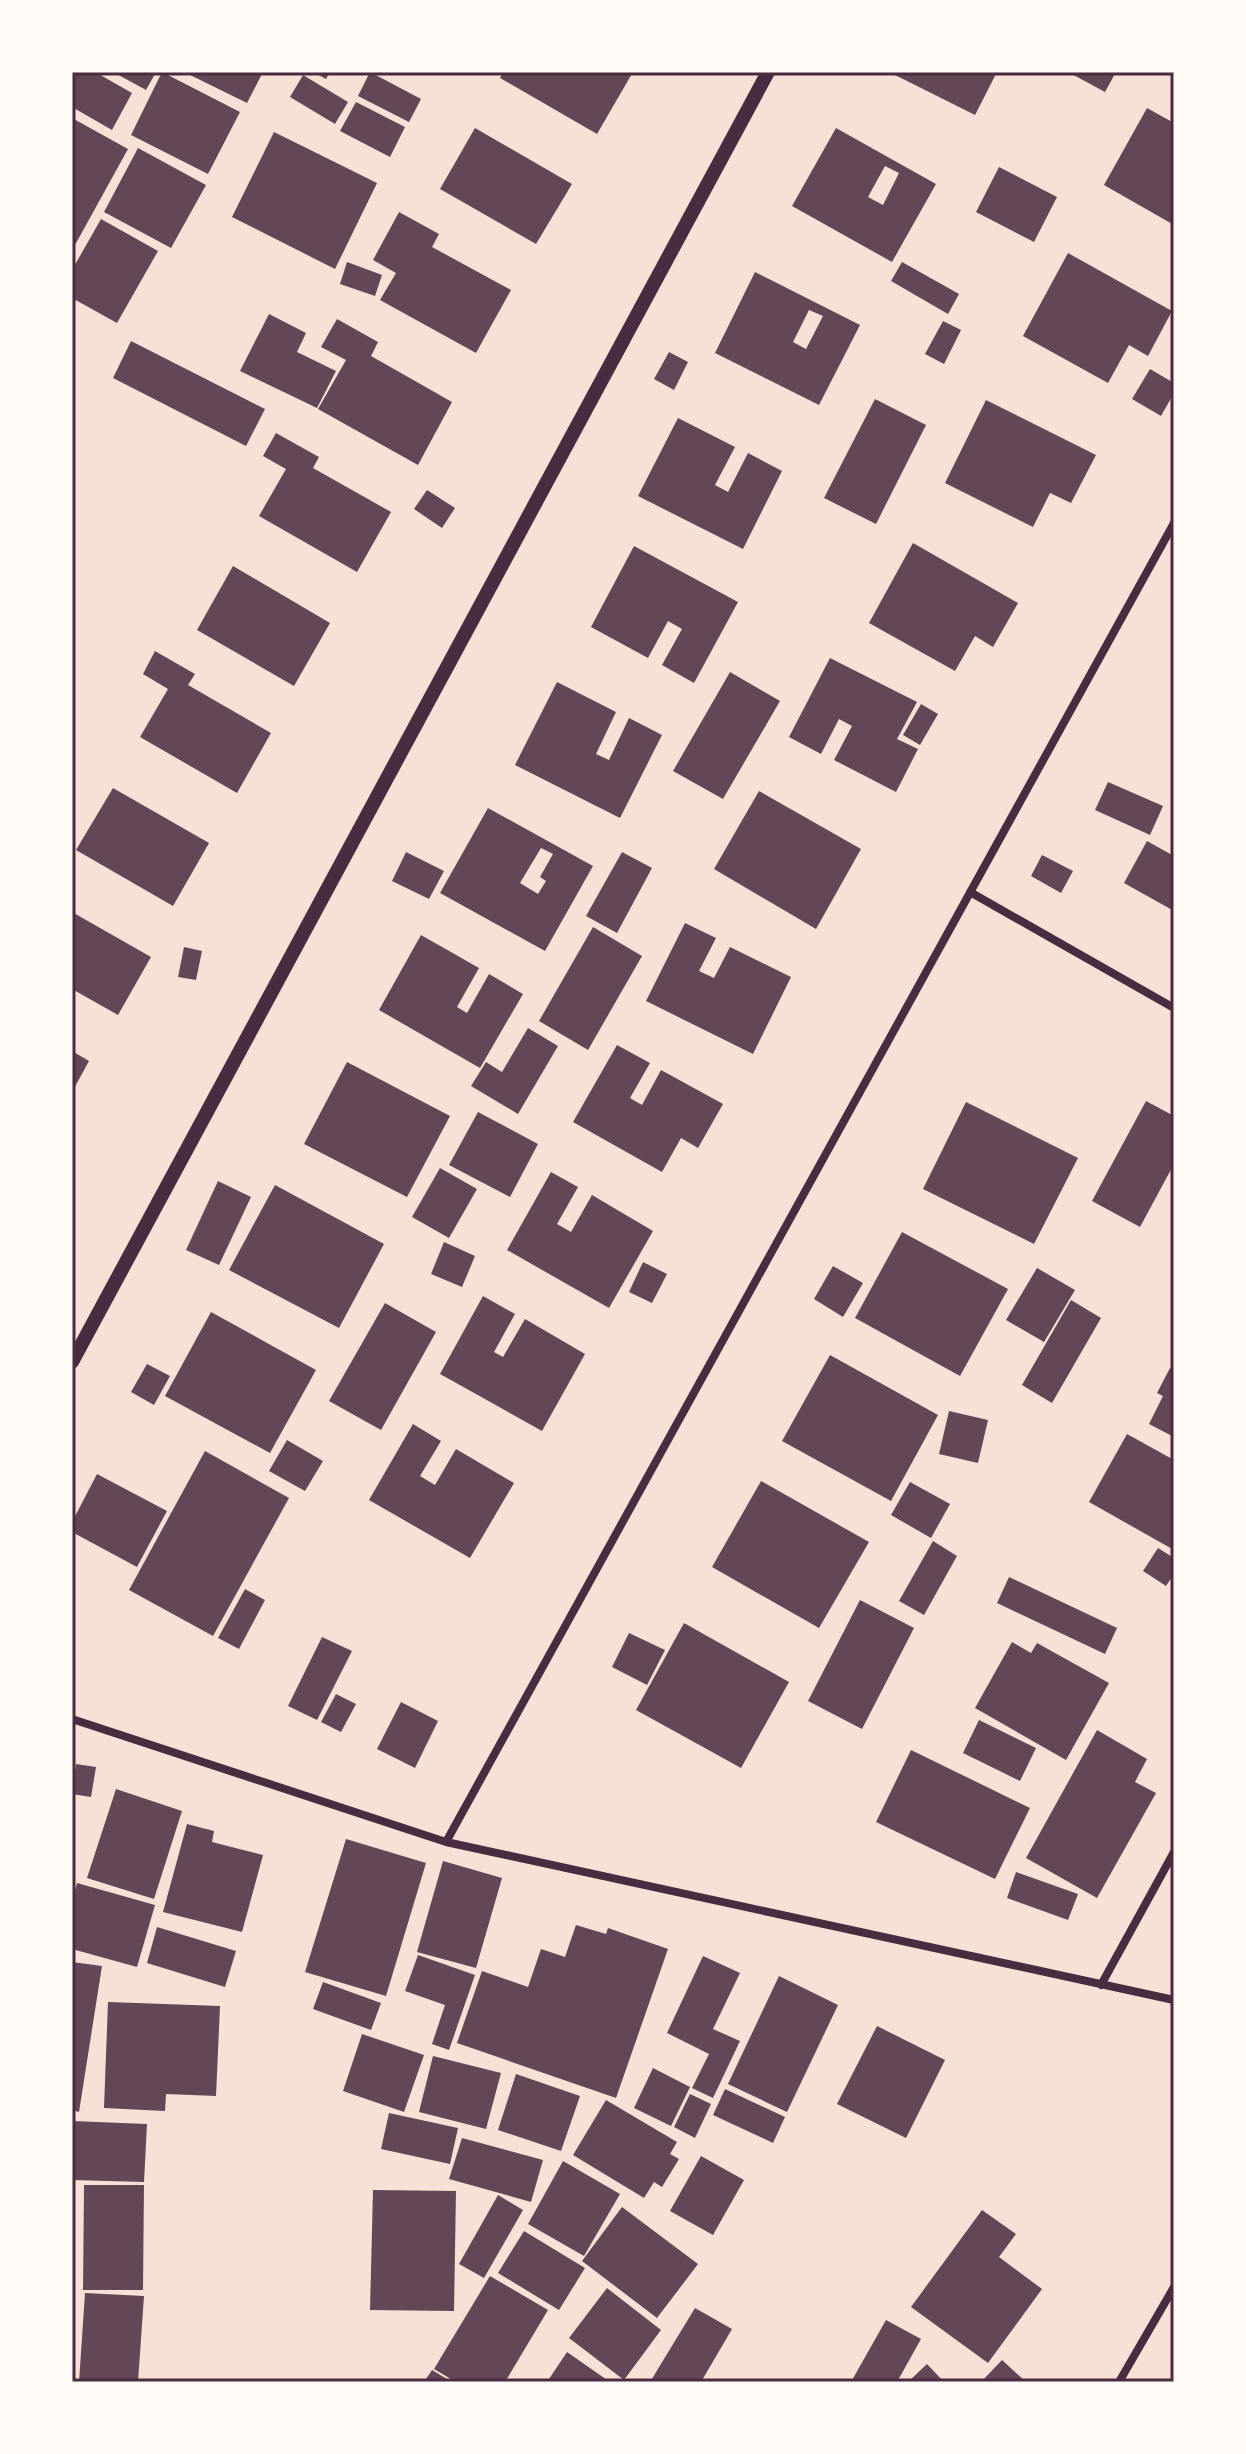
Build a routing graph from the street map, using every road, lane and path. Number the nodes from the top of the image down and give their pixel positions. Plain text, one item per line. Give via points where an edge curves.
1 (768, 72) edge
2 (1174, 523) edge
3 (970, 892) junction
4 (1174, 1008) edge
5 (72, 1362) edge
6 (72, 1719) edge
7 (446, 1842) junction
8 (1174, 1852) edge
9 (1101, 1985) junction
10 (1174, 2000) edge
11 (1174, 2287) edge
12 (1119, 2382) edge

1 - 5 street
2 - 3 street
3 - 4 street
3 - 7 street
6 - 7 street
7 - 9 street
8 - 9 street
9 - 10 street
11 - 12 street

